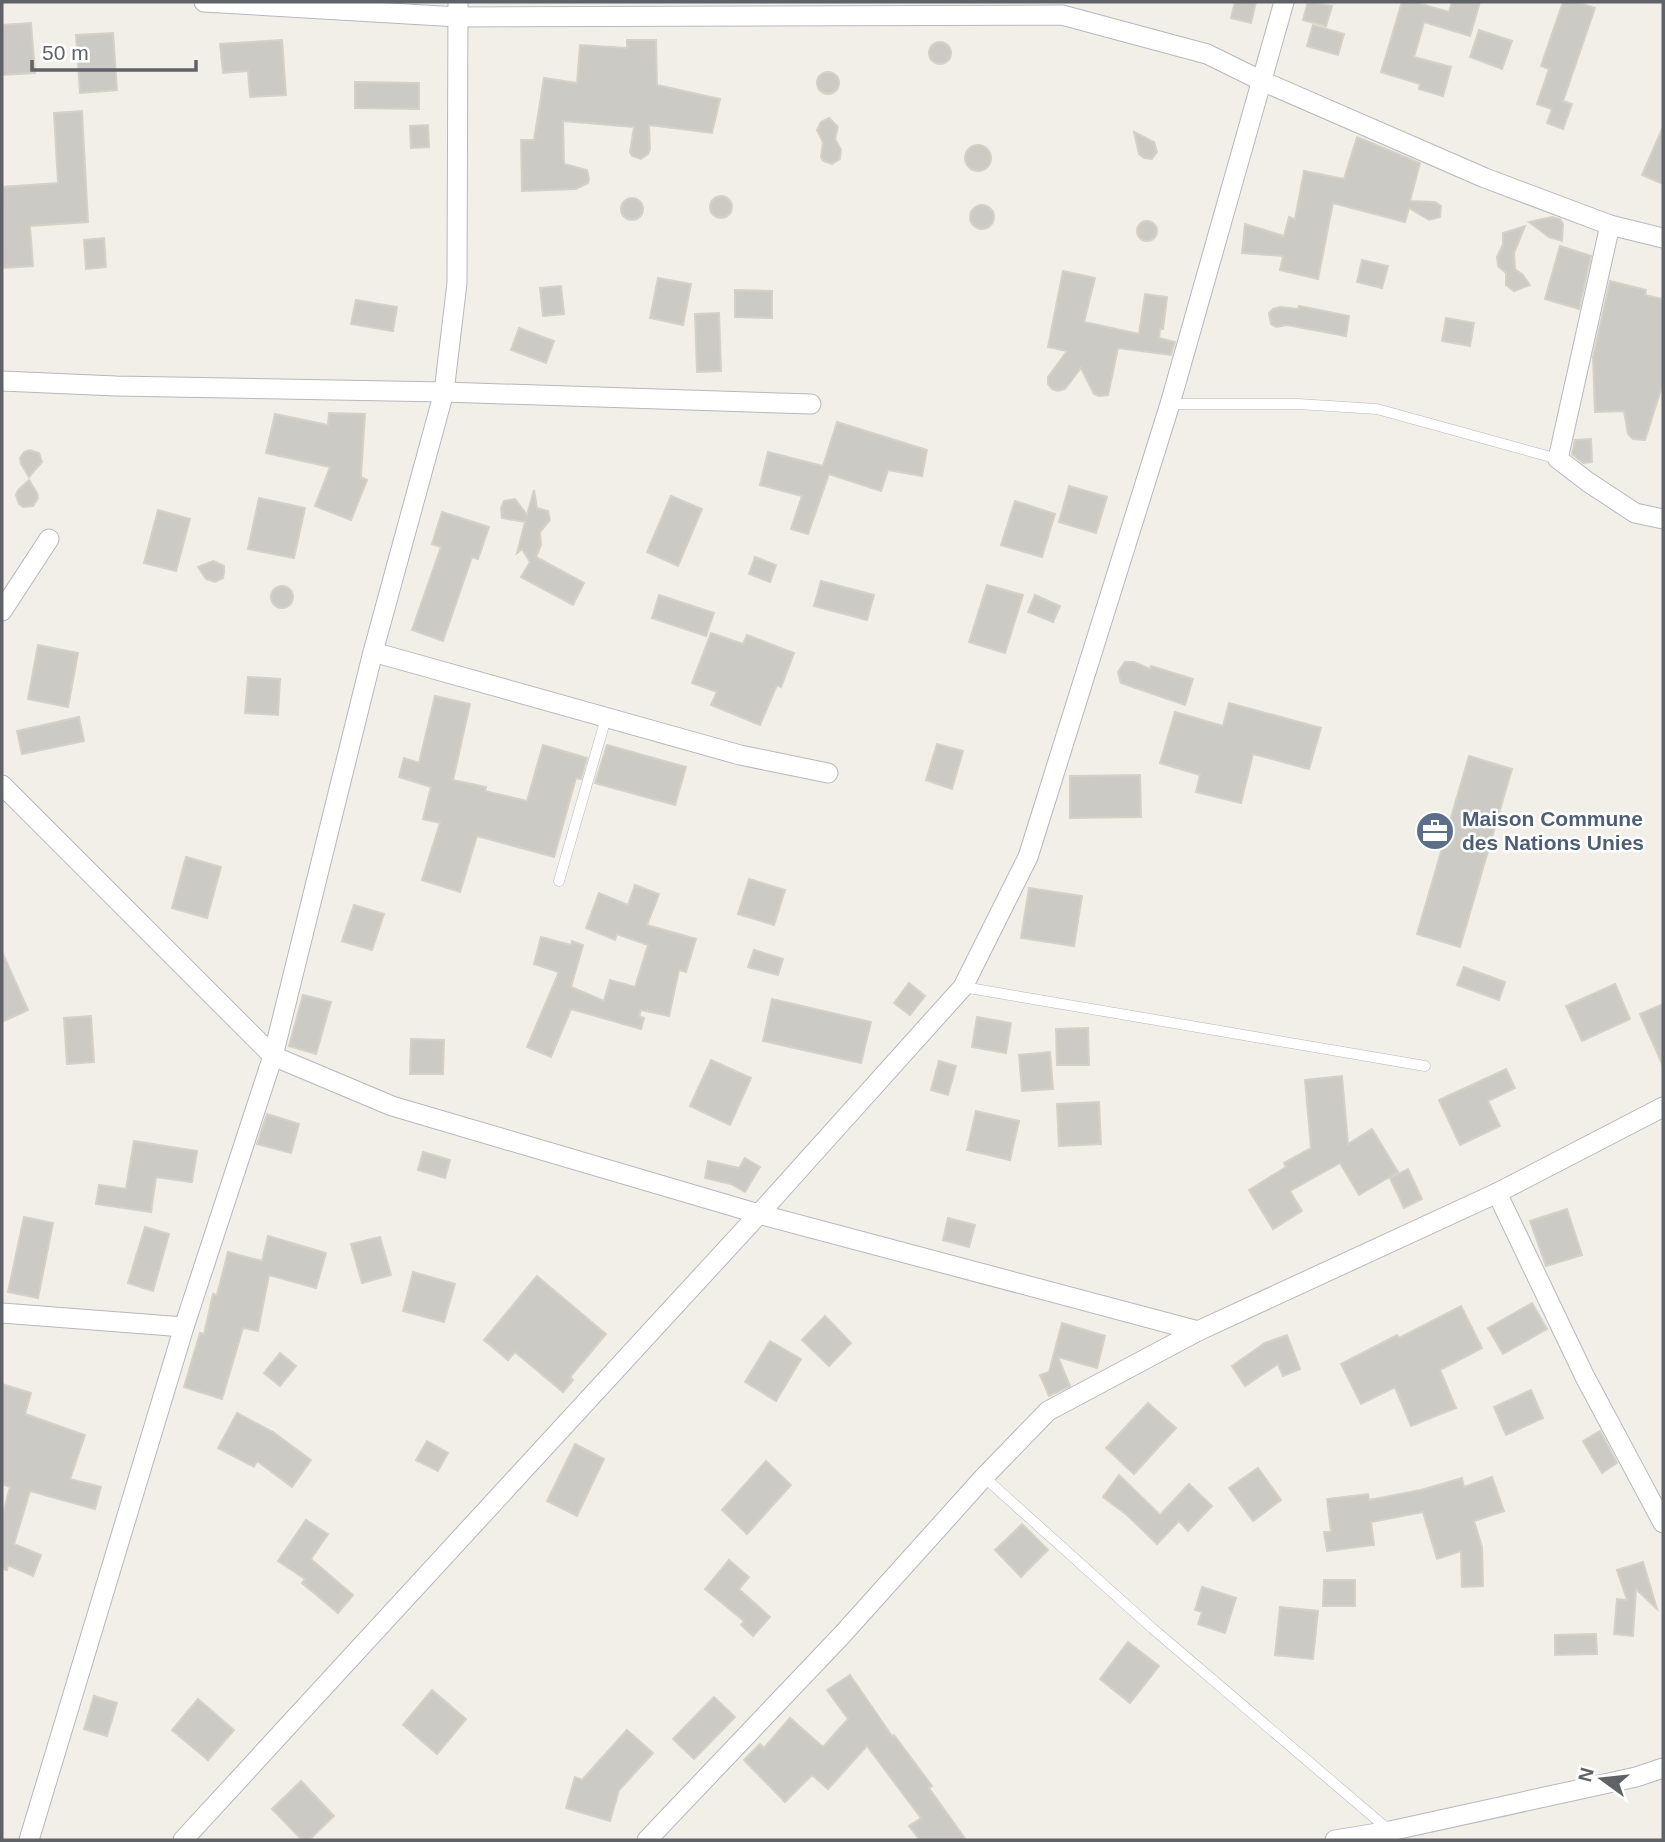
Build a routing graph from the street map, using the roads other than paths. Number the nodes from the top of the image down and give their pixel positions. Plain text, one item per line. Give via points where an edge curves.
1 (204, 2) edge
2 (1284, 2) edge
3 (1062, 8) edge
4 (458, 9) edge
5 (1262, 81) junction
6 (1610, 225) junction
7 (1663, 238) edge
8 (2, 381) edge
9 (444, 392) junction
10 (811, 404) dead end
11 (1170, 404) junction
12 (1558, 459) junction
13 (1663, 519) edge
14 (49, 539) dead end
15 (2, 611) edge
16 (373, 652) junction
17 (606, 718) junction
18 (828, 774) dead end
19 (2, 785) edge
20 (559, 881) dead end
21 (963, 987) junction
22 (273, 1056) junction
23 (1425, 1066) dead end
24 (1663, 1107) edge
25 (1497, 1193) junction
26 (759, 1214) junction
27 (2, 1313) edge
28 (184, 1327) junction
29 (1198, 1331) junction
30 (984, 1477) junction
31 (1663, 1523) edge
32 (1663, 1768) edge
33 (1390, 1831) junction
34 (29, 1840) edge
35 (183, 1840) edge
36 (647, 1840) edge
37 (1335, 1840) edge

1 - 4 street
2 - 5 street
3 - 4 street
3 - 5 street via 1207,54
4 - 9 street via 457,283
5 - 6 street via 1485,178
5 - 11 street
6 - 7 street
6 - 12 street
8 - 9 street
9 - 10 street
9 - 16 street
11 - 12 lane via 1377,409
11 - 21 street via 1028,857
12 - 13 street via 1635,513
14 - 15 street
16 - 17 street
16 - 22 street
17 - 18 street
17 - 20 lane
19 - 22 street
21 - 23 lane
21 - 26 street
22 - 26 street via 392,1106
22 - 28 street
24 - 25 street
25 - 29 street
25 - 31 street via 1585,1377
26 - 29 street
26 - 35 street
27 - 28 street
28 - 34 street
29 - 30 street via 1048,1411
30 - 33 lane
30 - 36 street
32 - 33 street
33 - 37 street

